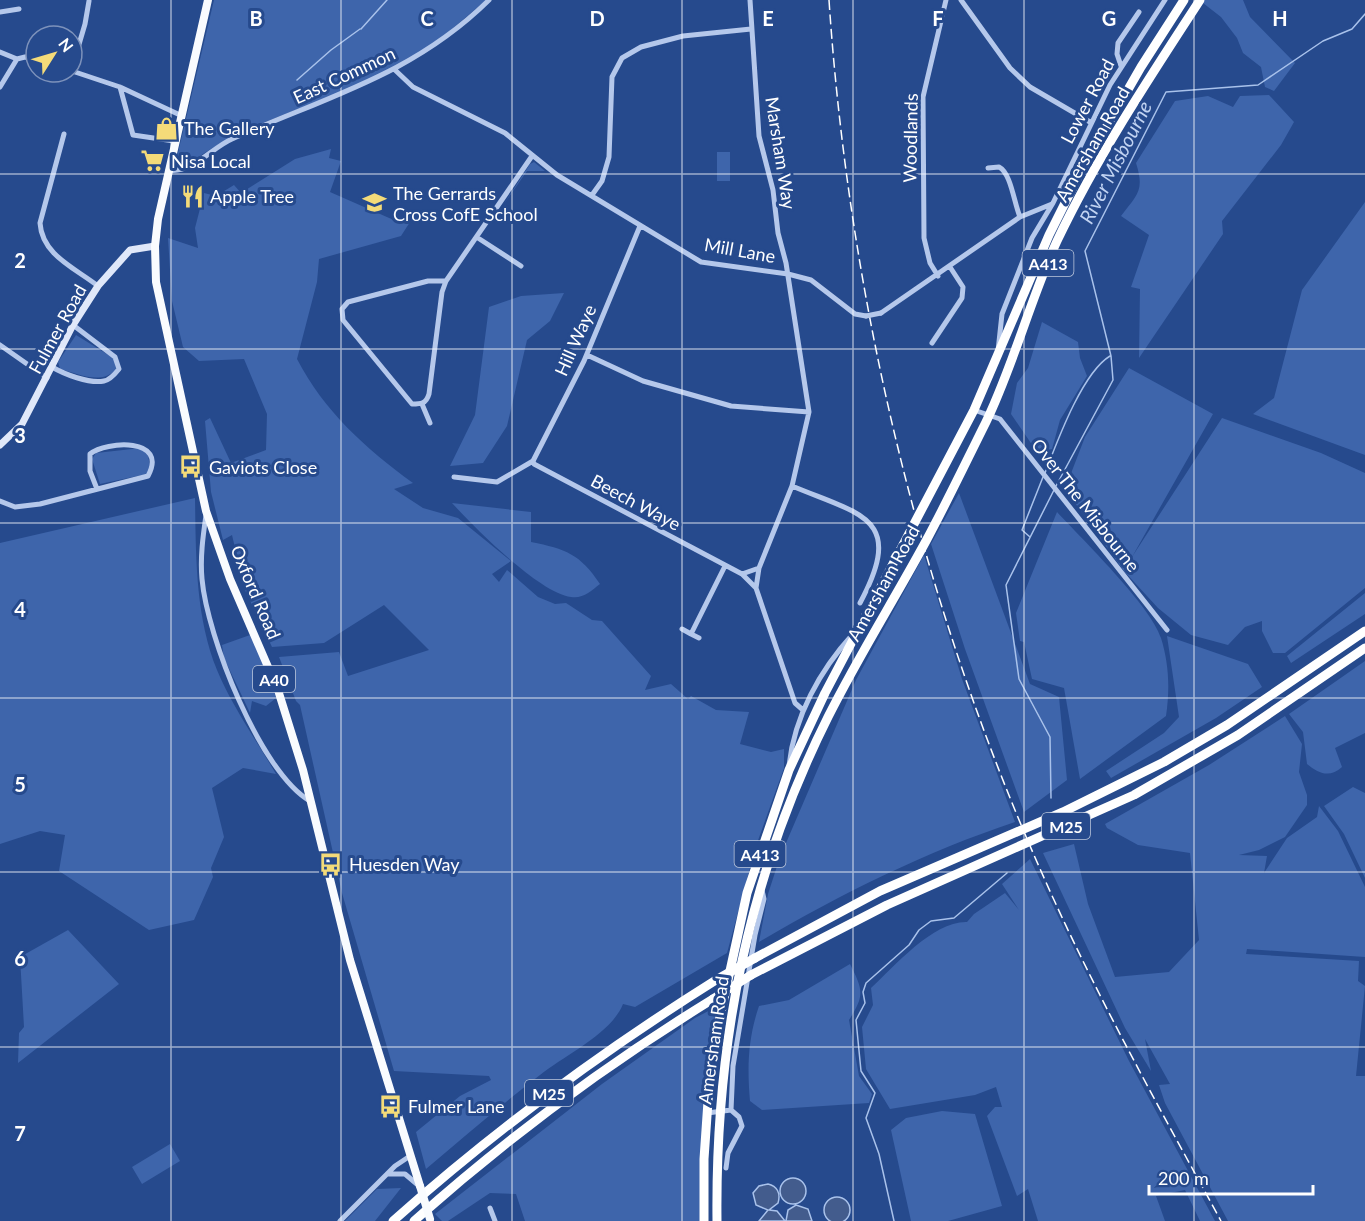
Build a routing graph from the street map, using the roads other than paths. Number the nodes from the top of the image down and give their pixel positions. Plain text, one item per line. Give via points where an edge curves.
1 (208, 0) edge
2 (489, 0) edge
3 (750, 0) edge
4 (946, 0) edge
5 (962, 0) edge
6 (1165, 0) edge
7 (1184, 0) edge
8 (1200, 0) edge
9 (88, 1) edge
10 (19, 9) dead end
11 (0, 12) edge
12 (1139, 12) dead end
13 (84, 28) edge
14 (751, 29) junction
15 (0, 52) edge
16 (24, 57) edge
17 (17, 59) junction
18 (1121, 68) junction
19 (395, 70) junction
20 (84, 74) edge
21 (0, 87) edge
22 (120, 87) junction
23 (180, 115) junction
24 (1090, 122) junction
25 (64, 134) dead end
26 (133, 135) junction
27 (174, 141) junction
28 (135, 143) dead end
29 (532, 156) junction
30 (988, 168) dead end
31 (168, 170) junction
32 (592, 195) junction
33 (1053, 203) junction
34 (1020, 218) junction
35 (640, 226) junction
36 (478, 238) junction
37 (155, 246) junction
38 (521, 266) dead end
39 (950, 267) junction
40 (788, 274) junction
41 (938, 276) junction
42 (446, 281) junction
43 (99, 286) junction
44 (73, 326) junction
45 (932, 343) dead end
46 (0, 345) edge
47 (587, 355) junction
48 (998, 355) junction
49 (52, 367) junction
50 (47, 378) junction
51 (422, 404) junction
52 (974, 410) junction
53 (809, 412) junction
54 (988, 417) junction
55 (430, 423) dead end
56 (0, 445) edge
57 (534, 462) junction
58 (454, 477) dead end
59 (792, 486) junction
60 (97, 489) junction
61 (0, 501) edge
62 (206, 511) junction
63 (724, 566) junction
64 (759, 568) junction
65 (742, 574) junction
66 (756, 588) junction
67 (860, 603) dead end
68 (864, 622) junction
69 (682, 629) dead end
70 (1167, 630) dead end
71 (1365, 632) edge
72 (691, 634) junction
73 (699, 638) dead end
74 (1365, 648) edge
75 (802, 710) junction
76 (789, 770) junction
77 (310, 801) junction
78 (762, 887) junction
79 (731, 1110) junction
80 (707, 1113) junction
81 (719, 1113) junction
82 (410, 1156) junction
83 (726, 1168) dead end
84 (386, 1174) junction
85 (420, 1186) junction
86 (490, 1208) dead end
87 (430, 1220) edge
88 (340, 1221) edge
89 (393, 1221) edge
90 (414, 1221) edge
91 (495, 1221) edge
92 (704, 1221) edge
93 (717, 1221) edge

1 - 23 main road, Oxford Road / A40
2 - 19 street, East Common via 438,44
3 - 14 street, Marsham Way
4 - 41 street, Woodlands via 923,97 924,238 930,263
5 - 24 street via 1010,68 1030,87
6 - 18 street, Lower Road
7 - 48 highway, A413 via 1081,171
8 - 54 highway, Amersham Road / A413 via 1151,74 1071,214
9 - 13 street
10 - 11 street
12 - 18 street via 1118,42
14 - 32 street via 683,36 641,47 622,58 612,77 609,158 602,181
14 - 40 street, Marsham Way via 759,136
15 - 17 street
16 - 17 street
17 - 21 street
18 - 24 street, Lower Road
19 - 29 street, Mill Lane via 413,87 505,133
19 - 31 street, East Common via 230,140 185,170
20 - 22 street
22 - 23 street
22 - 26 street
23 - 27 main road, Oxford Road / A40
24 - 33 street, Lower Road
25 - 43 street via 40,223 41,236 48,249
26 - 27 street
26 - 28 street
27 - 31 main road, Oxford Road / A40
29 - 32 street, Mill Lane
29 - 36 street
30 - 34 street via 999,167 1009,177
31 - 37 main road, Oxford Road / A40
32 - 35 street, Mill Lane
33 - 34 street, Mill Lane
33 - 48 street, Lower Road via 1032,238 1002,314
34 - 39 street, Mill Lane
35 - 40 street, Mill Lane via 701,262
35 - 47 street, Hill Waye
36 - 38 street
36 - 42 street
37 - 43 street, Fulmer Road via 130,250
37 - 62 main road, Oxford Road / A40 via 156,282
39 - 41 street, Mill Lane
39 - 45 street via 963,287 962,298
40 - 41 street, Mill Lane, bridge via 811,280 855,314 866,316 881,313
40 - 53 street, Marsham Way
42 - 51 street via 428,400
42 - 51 street via 428,280 348,302 342,309 343,320 406,401
43 - 44 street, Fulmer Road
44 - 49 street, Fulmer Road
44 - 49 street via 115,357 119,369 101,381
46 - 50 street
47 - 53 street via 643,381 731,406
47 - 57 street, Hill Waye
48 - 52 highway, A413
49 - 50 street, Fulmer Road
50 - 56 street, Fulmer Road via 22,424
51 - 55 street
52 - 54 street, Over The Misbourne
52 - 68 highway, A413
53 - 59 street
54 - 70 street, Over The Misbourne via 1000,419
54 - 78 highway, Amersham Road / A413 via 927,541 827,718 776,837
57 - 58 street via 496,482
57 - 63 street, Beech Waye
59 - 64 street
59 - 67 street via 865,516 876,529 880,552
60 - 60 street via 148,476 152,469 149,451 143,446 96,449 89,462
60 - 61 street via 40,504 15,507
62 - 77 main road, Oxford Road / A40 via 230,579 278,690
62 - 77 street via 202,580 221,660 258,738 283,779
63 - 65 street, Beech Waye
63 - 72 street
64 - 65 street
64 - 66 street
65 - 66 street, Beech Waye
66 - 75 street via 795,703
68 - 75 street via 841,646
68 - 76 highway, A413
69 - 72 street
71 - 89 highway, M25, bridge via 1227,725 1164,762 1063,812 880,891 716,980 557,1086
72 - 73 street
74 - 90 highway, M25, bridge via 1238,735 1134,795 896,900 712,999 566,1098
75 - 76 street via 790,748
76 - 80 highway, A413 via 747,893 711,1058
77 - 82 main road, Oxford Road / A40 via 350,960
78 - 79 street via 764,899 734,1066
78 - 81 highway, Amersham Road / A413 via 744,944 723,1058
79 - 81 street
79 - 83 street via 742,1126 728,1153
80 - 81 street
80 - 92 highway, A413
81 - 93 highway, Amersham Road / A413
82 - 84 street
82 - 85 main road, Oxford Road / A40
84 - 85 street via 405,1174
84 - 88 street
85 - 87 main road, Oxford Road / A40, bridge
86 - 91 street

